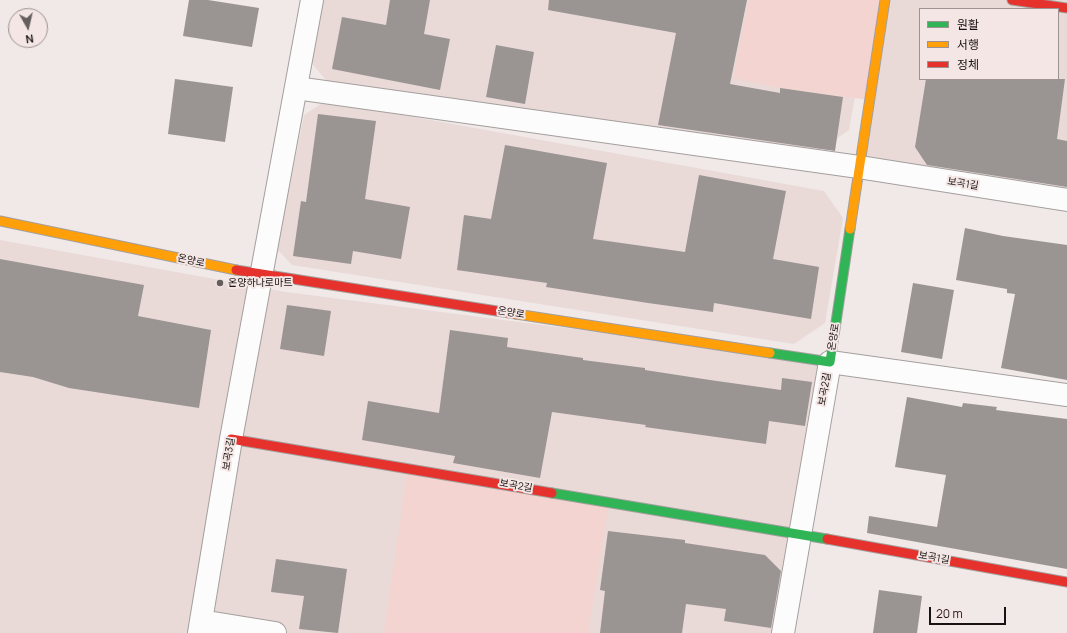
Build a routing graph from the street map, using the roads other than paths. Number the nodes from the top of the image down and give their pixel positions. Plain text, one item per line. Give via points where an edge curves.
1 (312, 0) edge
2 (886, 0) edge
3 (1012, 0) edge
4 (1067, 8) edge
5 (296, 88) junction
6 (859, 167) junction
7 (1067, 200) edge
8 (0, 221) edge
9 (261, 275) junction
10 (830, 362) junction
11 (1067, 395) edge
12 (231, 439) junction
13 (800, 534) junction
14 (1067, 582) edge
15 (200, 627) edge
16 (275, 633) edge
17 (783, 633) edge

1 - 5 street, 보곡3길
2 - 6 main road, 온양로
3 - 4 main road
5 - 6 street
5 - 9 street, 보곡3길
6 - 7 street, 보곡1길
6 - 10 main road, 온양로
8 - 9 main road, 온양로
9 - 10 main road, 온양로
9 - 12 street, 보곡3길
10 - 11 street
10 - 13 street, 보곡2길
12 - 13 main road, 보곡2길
12 - 15 street, 보곡3길
13 - 14 main road, 보곡1길
13 - 17 street, 보곡2길
15 - 16 street

